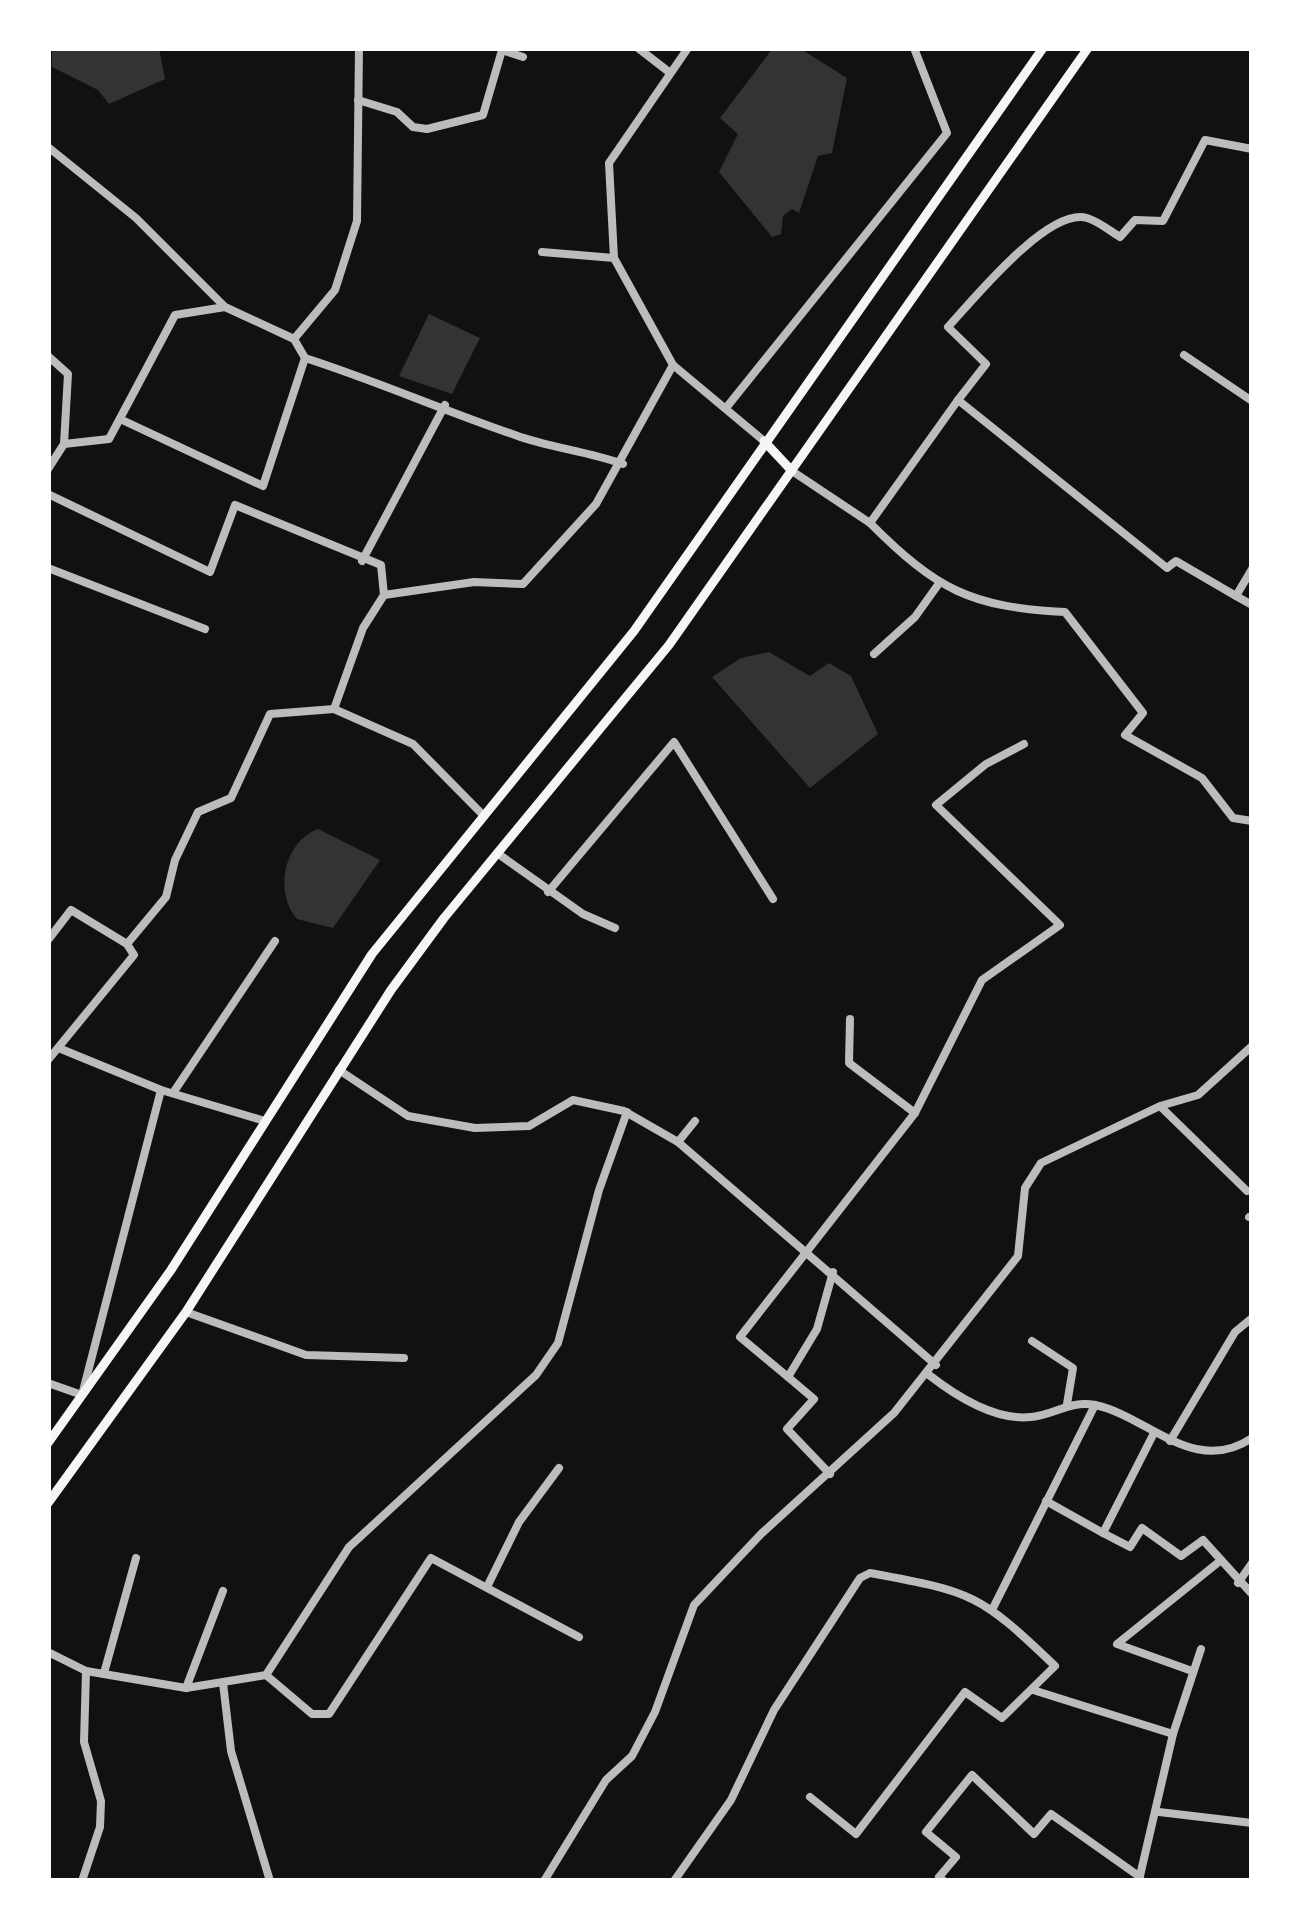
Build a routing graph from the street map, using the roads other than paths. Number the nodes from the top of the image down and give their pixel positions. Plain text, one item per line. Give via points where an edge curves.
1 (359, 48) edge
2 (638, 48) edge
3 (688, 48) edge
4 (914, 48) edge
5 (1043, 48) edge
6 (1088, 48) edge
7 (523, 57) dead end
8 (669, 72) junction
9 (358, 100) junction
10 (50, 148) edge
11 (1252, 149) edge
12 (48, 165) edge
13 (542, 252) dead end
14 (614, 259) junction
15 (225, 307) junction
16 (294, 339) junction
17 (1184, 355) dead end
18 (48, 356) edge
19 (305, 358) junction
20 (673, 364) junction
21 (958, 400) junction
22 (1252, 401) edge
23 (445, 405) junction
24 (726, 408) junction
25 (119, 419) junction
26 (764, 440) junction
27 (64, 444) junction
28 (622, 464) junction
29 (48, 469) edge
30 (792, 471) junction
31 (48, 494) edge
32 (870, 523) junction
33 (362, 561) junction
34 (48, 568) edge
35 (1252, 569) edge
36 (940, 582) junction
37 (384, 595) junction
38 (1236, 596) junction
39 (1252, 605) edge
40 (206, 629) dead end
41 (874, 654) dead end
42 (334, 709) junction
43 (1024, 744) dead end
44 (484, 816) junction
45 (1252, 821) edge
46 (497, 853) junction
47 (548, 892) junction
48 (772, 899) dead end
49 (615, 928) dead end
50 (48, 940) edge
51 (275, 941) dead end
52 (127, 944) junction
53 (850, 1018) dead end
54 (1252, 1046) edge
55 (61, 1048) junction
56 (48, 1060) edge
57 (337, 1069) junction
58 (161, 1090) junction
59 (175, 1090) junction
60 (1160, 1106) junction
61 (627, 1112) junction
62 (915, 1113) junction
63 (265, 1121) junction
64 (695, 1121) dead end
65 (678, 1142) junction
66 (1247, 1191) dead end
67 (808, 1250) junction
68 (833, 1272) junction
69 (186, 1312) junction
70 (1252, 1318) edge
71 (1032, 1341) dead end
72 (404, 1358) dead end
73 (936, 1365) junction
74 (929, 1375) junction
75 (788, 1377) junction
76 (48, 1383) edge
77 (82, 1395) junction
78 (1095, 1405) junction
79 (1067, 1406) junction
80 (1154, 1435) junction
81 (1252, 1438) edge
82 (1171, 1441) junction
83 (48, 1443) edge
84 (559, 1468) dead end
85 (830, 1474) junction
86 (1046, 1501) junction
87 (48, 1503) edge
88 (1103, 1533) junction
89 (136, 1558) dead end
90 (1220, 1562) junction
91 (1252, 1563) edge
92 (1238, 1583) junction
93 (487, 1587) junction
94 (223, 1591) dead end
95 (1252, 1594) edge
96 (993, 1608) junction
97 (579, 1637) dead end
98 (1201, 1649) dead end
99 (48, 1652) edge
100 (1192, 1671) junction
101 (86, 1672) junction
102 (104, 1673) junction
103 (266, 1675) junction
104 (223, 1684) junction
105 (185, 1688) junction
106 (1034, 1690) junction
107 (1173, 1734) junction
108 (810, 1797) dead end
109 (1159, 1812) junction
110 (1252, 1823) edge
111 (1139, 1879) edge
112 (82, 1881) edge
113 (270, 1881) edge
114 (544, 1881) edge
115 (674, 1881) edge
116 (944, 1881) edge

1 - 9 street
2 - 8 street
3 - 8 street
4 - 24 street via 947,133
5 - 26 main road
6 - 30 main road
7 - 9 street via 502,50 483,115 454,125 413,127 398,112
8 - 14 street via 610,163
9 - 16 street via 357,221 335,290
10 - 12 street
10 - 15 street via 136,218
11 - 21 street via 1205,140 1163,221 1135,220 1120,237 1084,217 1065,220 1016,253 948,327 986,364
13 - 14 street
14 - 20 street
15 - 16 street
15 - 25 street via 175,315
16 - 19 street
17 - 22 street
18 - 27 street via 68,374
19 - 23 street
19 - 25 street via 263,486
20 - 24 street
20 - 28 street
21 - 32 street
21 - 38 street via 1167,568 1176,561
23 - 28 street via 518,437
23 - 33 street
24 - 26 street
25 - 27 street via 109,439
26 - 30 main road
26 - 44 main road via 634,631
27 - 29 street
28 - 37 street via 568,540 523,584
30 - 32 street
30 - 46 main road via 669,646
31 - 33 street via 210,572 235,505
32 - 36 street
33 - 37 street via 381,565
34 - 40 street
35 - 38 street
36 - 41 street
36 - 45 street via 986,605 1065,612 1143,713 1125,735 1202,778 1233,818
37 - 42 street
38 - 39 street
42 - 44 street via 413,744
42 - 52 street via 270,715 231,798 198,812 166,897
43 - 62 street via 936,806 1060,925 982,980
44 - 63 main road via 372,954
46 - 47 street
46 - 57 main road
47 - 48 street via 674,742
47 - 49 street
50 - 52 street via 71,910
51 - 59 street
52 - 55 street via 134,955
53 - 62 street via 849,1063
54 - 60 street via 1198,1095
55 - 56 street
55 - 58 street
57 - 61 street via 408,1116 475,1128 529,1126 573,1100
57 - 69 main road
58 - 59 street
58 - 77 street
59 - 63 street
60 - 66 street
60 - 73 street via 1041,1163 1025,1188 1018,1256
61 - 65 street
61 - 103 street via 558,1343 536,1375 349,1547
62 - 67 street
63 - 77 main road
64 - 65 street
65 - 67 street
67 - 68 street
67 - 75 street via 740,1337
68 - 73 street
68 - 75 street via 817,1329
69 - 72 street via 306,1354
69 - 87 main road
70 - 82 street via 1235,1332
71 - 79 street via 1073,1369
73 - 74 street
74 - 79 street via 963,1402 1029,1418
74 - 85 street
75 - 85 street via 814,1399 787,1429
76 - 77 street
77 - 83 main road
78 - 79 street
78 - 80 street
78 - 86 street
80 - 82 street
80 - 88 street
81 - 82 street via 1194,1451
84 - 93 street via 519,1522
85 - 114 street via 694,1605 656,1712
86 - 88 street
86 - 96 street
88 - 90 street via 1130,1547 1142,1528 1181,1556 1202,1540
89 - 102 street
90 - 92 street
90 - 100 street via 1117,1644
91 - 92 street
92 - 95 street
93 - 97 street
93 - 103 street via 431,1558 329,1714 312,1714
94 - 105 street
96 - 106 street via 1055,1666
96 - 115 street via 963,1590 869,1573 860,1578 774,1711 731,1800
98 - 100 street
99 - 101 street
100 - 107 street
101 - 102 street
101 - 112 street via 85,1742 101,1801
102 - 105 street
103 - 104 street
104 - 105 street
104 - 113 street via 232,1751
106 - 107 street
106 - 108 street via 1002,1718 965,1692 856,1834
107 - 109 street
109 - 110 street
109 - 111 street
111 - 116 street via 1051,1814 1034,1834 972,1775 926,1832 956,1857 939,1876

